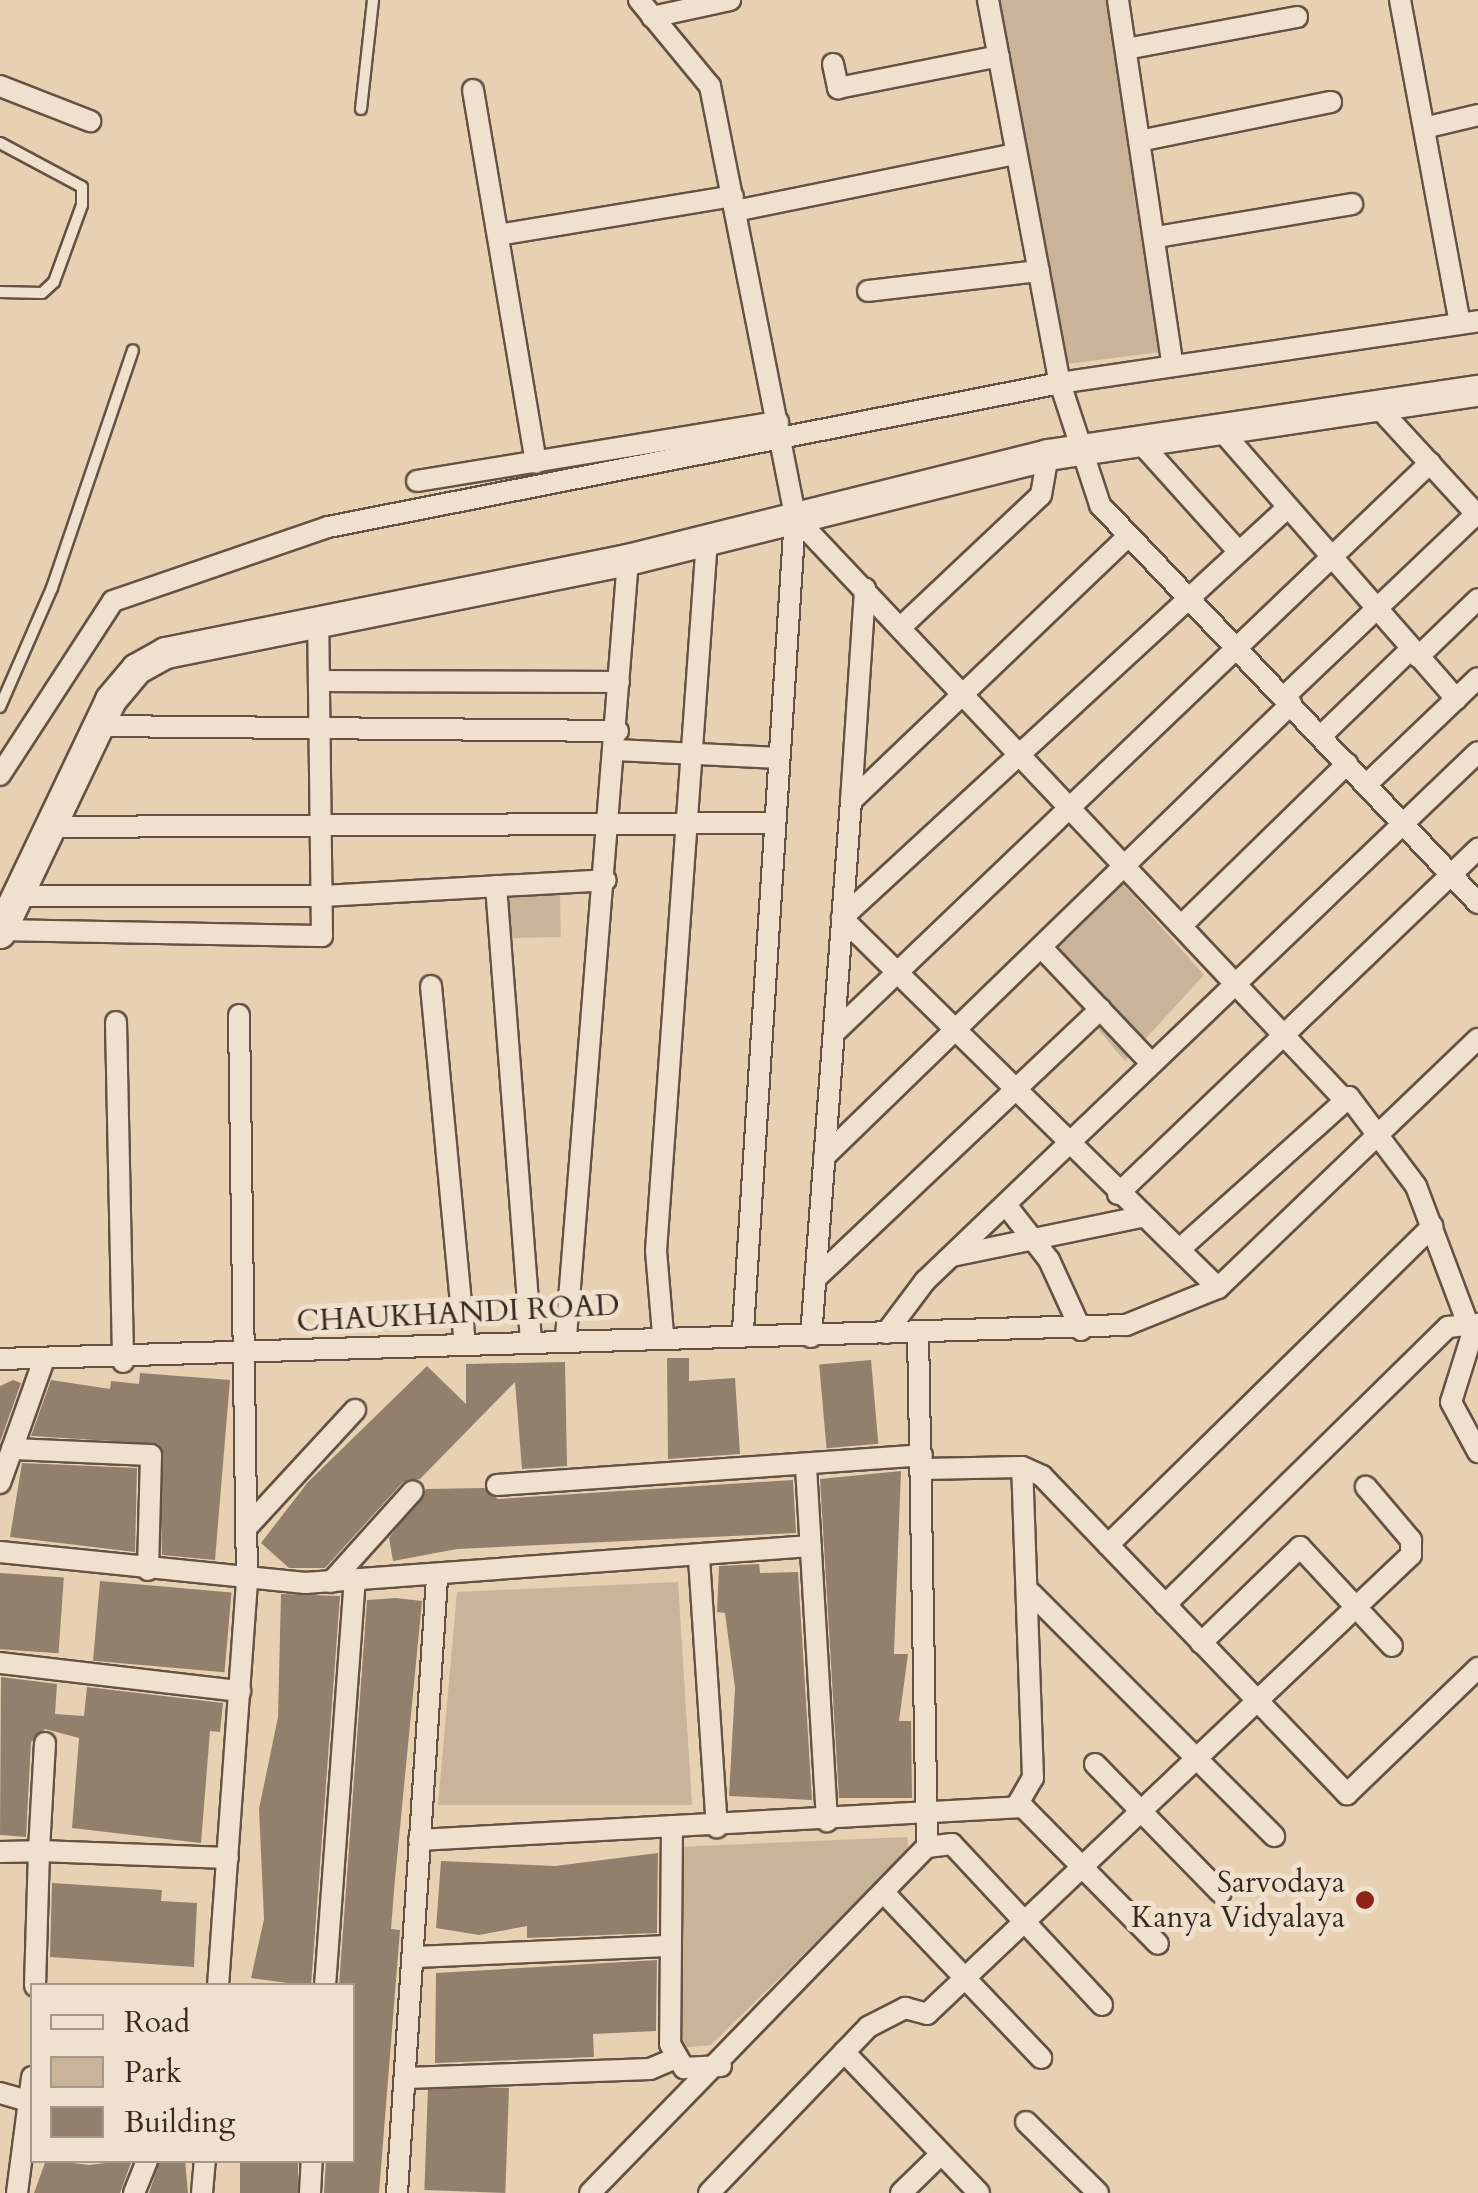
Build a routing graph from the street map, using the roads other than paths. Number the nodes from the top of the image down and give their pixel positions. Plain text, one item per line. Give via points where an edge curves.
1 (374, 0) edge
2 (730, 0) edge
3 (988, 0) edge
4 (1118, 0) edge
5 (1400, 0) edge
6 (646, 8) edge
7 (1298, 16) dead end
8 (1126, 48) junction
9 (999, 56) junction
10 (833, 64) dead end
11 (0, 86) edge
12 (472, 90) dead end
13 (1331, 102) dead end
14 (361, 109) dead end
15 (1478, 115) edge
16 (90, 121) dead end
17 (1424, 128) junction
18 (1140, 141) junction
19 (0, 144) edge
20 (1016, 154) junction
21 (734, 204) junction
22 (1352, 204) dead end
23 (498, 235) junction
24 (1157, 237) junction
25 (1039, 271) junction
26 (868, 291) dead end
27 (0, 292) edge
28 (1469, 322) edge
29 (133, 350) dead end
30 (1173, 366) junction
31 (1060, 382) junction
32 (1472, 399) edge
33 (1377, 406) junction
34 (778, 422) junction
35 (1220, 429) junction
36 (1139, 441) junction
37 (783, 444) junction
38 (1081, 450) junction
39 (1048, 455) junction
40 (536, 463) junction
41 (1430, 463) junction
42 (417, 482) dead end
43 (1287, 508) junction
44 (1477, 515) edge
45 (795, 516) junction
46 (1126, 538) junction
47 (708, 540) junction
48 (1238, 551) junction
49 (1329, 557) junction
50 (628, 560) junction
51 (865, 588) junction
52 (1184, 594) junction
53 (1478, 599) edge
54 (1377, 611) junction
55 (318, 618) junction
56 (900, 627) junction
57 (1234, 645) junction
58 (1415, 653) junction
59 (1478, 678) edge
60 (319, 682) junction
61 (619, 682) junction
62 (962, 692) junction
63 (1456, 700) junction
64 (1287, 701) junction
65 (0, 708) edge
66 (98, 726) junction
67 (322, 732) junction
68 (1321, 736) junction
69 (617, 740) junction
70 (1022, 748) junction
71 (1478, 752) edge
72 (691, 754) junction
73 (780, 758) junction
74 (1347, 764) junction
75 (0, 775) edge
76 (1366, 784) junction
77 (850, 801) junction
78 (1072, 805) junction
79 (610, 818) junction
80 (688, 820) junction
81 (323, 822) junction
82 (775, 823) junction
83 (1404, 823) junction
84 (47, 827) junction
85 (1478, 849) edge
86 (1127, 863) junction
87 (1452, 874) junction
88 (606, 880) junction
89 (496, 886) junction
90 (16, 896) junction
91 (324, 896) junction
92 (1478, 903) edge
93 (842, 918) junction
94 (1182, 924) junction
95 (1, 932) edge
96 (1041, 946) junction
97 (898, 972) junction
98 (1236, 984) junction
99 (431, 986) dead end
100 (1101, 1010) junction
101 (240, 1015) dead end
102 (116, 1022) dead end
103 (956, 1029) junction
104 (834, 1032) junction
105 (1284, 1036) junction
106 (1478, 1040) edge
107 (1152, 1064) junction
108 (1017, 1088) junction
109 (1341, 1096) junction
110 (1382, 1130) junction
111 (1072, 1142) junction
112 (824, 1157) junction
113 (1118, 1194) junction
114 (1006, 1205) junction
115 (1141, 1217) junction
116 (1432, 1226) junction
117 (1036, 1244) junction
118 (1181, 1248) junction
119 (951, 1256) junction
120 (815, 1279) junction
121 (1218, 1288) junction
122 (1473, 1324) edge
123 (1081, 1330) junction
124 (743, 1332) junction
125 (918, 1332) junction
126 (886, 1333) junction
127 (663, 1334) junction
128 (566, 1337) junction
129 (810, 1337) junction
130 (531, 1339) junction
131 (465, 1343) junction
132 (248, 1356) junction
133 (0, 1359) edge
134 (43, 1362) junction
135 (123, 1362) junction
136 (355, 1410) dead end
137 (12, 1449) junction
138 (1478, 1452) edge
139 (922, 1462) junction
140 (806, 1467) junction
141 (1022, 1467) junction
142 (0, 1483) edge
143 (498, 1485) dead end
144 (1366, 1486) dead end
145 (412, 1491) dead end
146 (248, 1526) junction
147 (1108, 1545) junction
148 (811, 1546) junction
149 (0, 1552) edge
150 (700, 1558) junction
151 (148, 1570) junction
152 (438, 1578) junction
153 (356, 1580) junction
154 (247, 1581) junction
155 (331, 1582) junction
156 (1030, 1593) junction
157 (1165, 1605) junction
158 (1356, 1608) junction
159 (1201, 1643) junction
160 (1392, 1646) dead end
161 (0, 1663) edge
162 (1478, 1668) edge
163 (240, 1691) junction
164 (1256, 1701) junction
165 (45, 1743) dead end
166 (1198, 1756) junction
167 (1095, 1764) dead end
168 (1016, 1807) junction
169 (1140, 1810) junction
170 (927, 1815) junction
171 (827, 1820) junction
172 (672, 1826) junction
173 (717, 1827) junction
174 (1274, 1836) dead end
175 (419, 1840) junction
176 (927, 1847) junction
177 (39, 1851) junction
178 (0, 1852) edge
179 (228, 1858) junction
180 (1084, 1865) junction
181 (884, 1893) junction
182 (1220, 1893) dead end
183 (1024, 1922) junction
184 (1158, 1944) dead end
185 (669, 1946) junction
186 (414, 1957) junction
187 (967, 1976) junction
188 (35, 1983) edge
189 (218, 1983) edge
190 (324, 1983) edge
191 (1102, 2005) dead end
192 (844, 2052) junction
193 (1042, 2058) dead end
194 (674, 2059) junction
195 (721, 2066) junction
196 (406, 2078) junction
197 (0, 2092) edge
198 (30, 2101) edge
199 (30, 2114) edge
200 (1026, 2122) dead end
201 (941, 2154) junction
202 (146, 2163) edge
203 (205, 2163) edge
204 (312, 2163) edge
205 (17, 2193) edge
206 (134, 2193) edge
207 (202, 2193) edge
208 (310, 2193) edge
209 (397, 2193) edge
210 (590, 2193) edge
211 (709, 2193) edge
212 (901, 2193) edge
213 (979, 2193) edge
214 (1098, 2193) edge

1 - 14 lane
2 - 6 street
3 - 9 street
4 - 8 street
5 - 17 street
6 - 21 street via 710,86
7 - 8 street
8 - 18 street
9 - 10 street via 838,88
9 - 20 street
11 - 16 street
12 - 23 street
13 - 18 street
15 - 17 street
17 - 28 street
18 - 24 street
19 - 27 lane via 82,188 82,205 54,282 42,294
20 - 21 street
20 - 25 street
21 - 23 street
21 - 34 street
22 - 24 street
23 - 40 street
24 - 30 street
25 - 26 street
25 - 31 street
28 - 30 street
29 - 65 lane via 52,588
30 - 31 street
31 - 37 street
31 - 38 street
32 - 33 street
33 - 35 street
33 - 41 street
34 - 37 street
34 - 40 street
35 - 36 street
35 - 43 street
36 - 38 street
36 - 48 street
37 - 45 street
37 - 75 street via 328,527 135,588 90,630
38 - 39 street
38 - 46 street via 1088,483
39 - 45 street
39 - 56 street via 1048,480 1027,511
40 - 42 street
41 - 44 street
41 - 49 street
43 - 48 street
43 - 49 street
44 - 54 street
45 - 47 street
45 - 51 street
45 - 73 street
46 - 52 street
46 - 62 street
47 - 50 street
47 - 72 street
48 - 52 street
49 - 54 street
49 - 57 street
50 - 55 street
50 - 61 street
51 - 56 street
51 - 77 street
52 - 57 street
52 - 70 street
53 - 58 street
54 - 58 street
54 - 64 street
55 - 60 street
55 - 66 street via 151,660 125,681
56 - 62 street
57 - 64 street
57 - 78 street
58 - 63 street
58 - 68 street
59 - 63 street
60 - 61 street
60 - 67 street
61 - 69 street
62 - 70 street
62 - 77 street
63 - 76 street
64 - 68 street
64 - 86 street
66 - 67 street
66 - 84 street
67 - 69 street
67 - 81 street
68 - 74 street
69 - 72 street
69 - 79 street
70 - 78 street
70 - 93 street
71 - 83 street
72 - 73 street
72 - 80 street
73 - 82 street
74 - 76 street
74 - 94 street
76 - 83 street
77 - 93 street
78 - 86 street
78 - 97 street
79 - 80 street
79 - 81 street
79 - 88 street
80 - 82 street
80 - 127 street via 656,1250
81 - 84 street
81 - 91 street
82 - 124 street
83 - 87 street
83 - 98 street
84 - 90 street
85 - 87 street
86 - 94 street
86 - 96 street
87 - 92 street
87 - 105 street
88 - 89 street
88 - 128 street
89 - 91 street
89 - 130 street
90 - 91 street
90 - 95 street
91 - 95 street via 315,939
93 - 97 street
93 - 104 street
94 - 98 street
96 - 100 street
96 - 103 street
97 - 103 street
97 - 104 street
98 - 105 street
98 - 107 street
99 - 131 street
100 - 107 street
100 - 108 street
101 - 132 street
102 - 135 street
103 - 108 street
103 - 112 street
104 - 112 street
105 - 109 street
105 - 113 street
106 - 110 street, CHAUKHANDI ROAD
107 - 111 street
108 - 111 street
108 - 120 street
109 - 110 street
109 - 118 street
110 - 116 street
110 - 121 street, CHAUKHANDI ROAD
111 - 113 street
111 - 114 street
112 - 120 street
113 - 115 street
114 - 117 street
114 - 119 street
115 - 117 street
115 - 118 street
116 - 122 street
116 - 147 street
117 - 119 street
117 - 123 street
118 - 121 street
119 - 126 street
120 - 129 street
121 - 123 street, CHAUKHANDI ROAD via 1178,1310
122 - 138 street via 1472,1354 1450,1402
122 - 157 street via 1448,1327
123 - 125 street, CHAUKHANDI ROAD
124 - 127 street, CHAUKHANDI ROAD
124 - 129 street, CHAUKHANDI ROAD
125 - 126 street, CHAUKHANDI ROAD
125 - 139 street
126 - 129 street, CHAUKHANDI ROAD
127 - 128 street, CHAUKHANDI ROAD
128 - 130 street, CHAUKHANDI ROAD
130 - 131 street, CHAUKHANDI ROAD
131 - 132 street, CHAUKHANDI ROAD
132 - 135 street, CHAUKHANDI ROAD
132 - 146 street
133 - 134 street, CHAUKHANDI ROAD
134 - 135 street, CHAUKHANDI ROAD
134 - 137 street
136 - 146 street
137 - 142 street
137 - 151 street via 151,1455
139 - 140 street
139 - 141 street
139 - 170 street
140 - 143 street
140 - 148 street
141 - 147 street
141 - 156 street
144 - 158 street via 1414,1546
145 - 155 street
146 - 154 street
147 - 157 street
148 - 150 street
148 - 171 street
149 - 151 street
150 - 152 street
150 - 173 street
151 - 154 street
152 - 153 street
152 - 175 street
153 - 155 street
153 - 190 street
154 - 155 street
154 - 163 street
156 - 166 street
156 - 168 street via 1033,1778
157 - 159 street
158 - 159 street via 1300,1548
158 - 160 street
158 - 164 street
159 - 164 street
161 - 163 street
162 - 164 street via 1346,1794
163 - 179 street
164 - 166 street
165 - 177 street
166 - 169 street
166 - 174 street
167 - 169 street
168 - 170 street
168 - 180 street
169 - 180 street
169 - 182 street
170 - 171 street
170 - 176 street
171 - 173 street
172 - 173 street
172 - 175 street
172 - 185 street
175 - 186 street
176 - 181 street
176 - 183 street via 952,1844
177 - 178 street
177 - 179 street
177 - 188 street
179 - 189 street
180 - 183 street
180 - 184 street
181 - 187 street
181 - 195 street
183 - 187 street
183 - 191 street
185 - 186 street
185 - 194 street
186 - 196 street
187 - 192 street via 927,2014 906,2008
187 - 193 street
192 - 201 street
192 - 211 street
194 - 195 street via 684,2068
194 - 196 street via 650,2069
195 - 210 street
196 - 209 street
197 - 198 street
199 - 205 street
200 - 214 street
201 - 212 street
201 - 213 street
202 - 206 street
203 - 207 street
204 - 208 street

